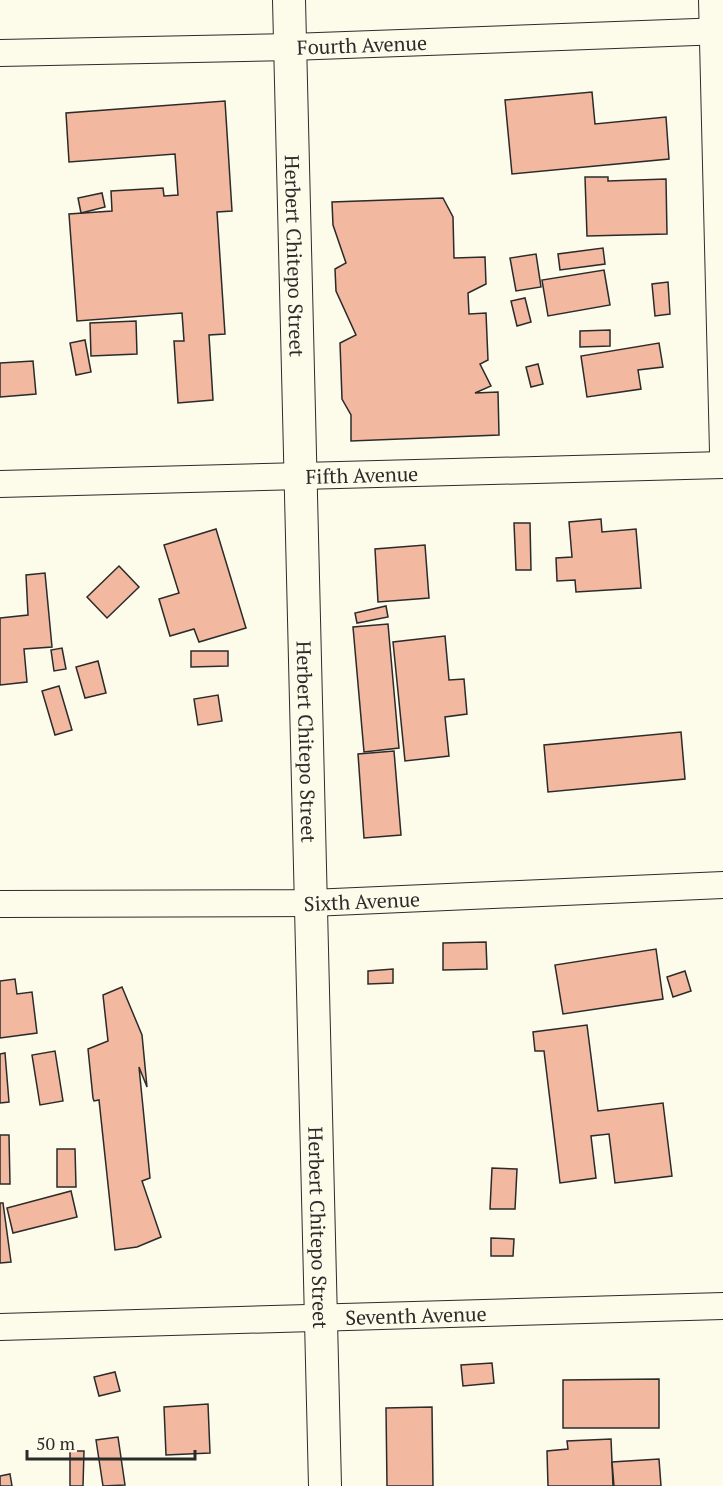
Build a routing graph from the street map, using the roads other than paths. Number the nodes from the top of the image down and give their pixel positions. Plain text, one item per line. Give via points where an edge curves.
1 (288, 0) edge
2 (712, 0) edge
3 (718, 31) edge
4 (291, 47) junction
5 (0, 53) edge
6 (723, 452) edge
7 (723, 465) edge
8 (301, 477) junction
9 (0, 484) edge
10 (723, 885) edge
11 (311, 903) junction
12 (0, 904) edge
13 (723, 1306) edge
14 (321, 1319) junction
15 (0, 1327) edge
16 (325, 1486) edge

1 - 4 main road, Herbert Chitepo Street
2 - 3 street
3 - 4 street, Fourth Avenue
3 - 6 street
4 - 5 street, Fourth Avenue
4 - 8 main road, Herbert Chitepo Street
7 - 8 street, Fifth Avenue
8 - 9 street, Fifth Avenue
8 - 11 main road, Herbert Chitepo Street
10 - 11 street, Sixth Avenue
11 - 12 street, Sixth Avenue
11 - 14 main road, Herbert Chitepo Street
13 - 14 street, Seventh Avenue
14 - 15 street, Seventh Avenue
14 - 16 main road, Herbert Chitepo Street

